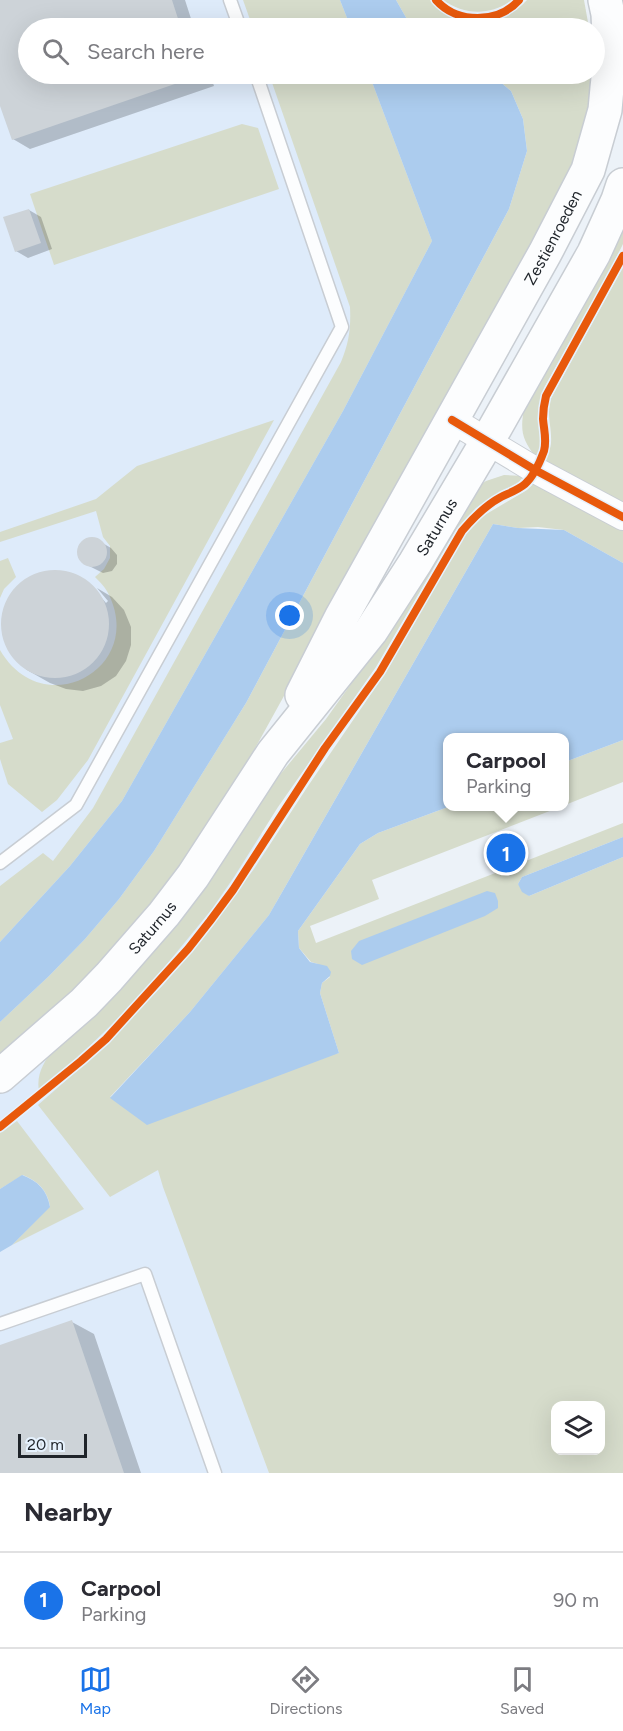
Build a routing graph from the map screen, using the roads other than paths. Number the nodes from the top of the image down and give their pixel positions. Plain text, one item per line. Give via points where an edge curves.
1 (230, 0) edge
2 (605, 0) edge
3 (236, 18) edge
4 (259, 84) edge
5 (623, 185) edge
6 (452, 420) junction
7 (487, 442) junction
8 (623, 517) edge
9 (273, 753) junction
10 (0, 863) edge
11 (0, 1076) edge
12 (0, 1324) edge
13 (215, 1473) edge

1 - 3 lane
2 - 6 main road, Zestienroeden via 609,69 605,110 588,170
4 - 10 lane via 342,327 76,805
5 - 7 main road via 594,253
6 - 7 street
6 - 9 main road, Saturnus via 342,616
7 - 8 street
7 - 9 main road, Saturnus via 371,631
9 - 11 main road, Saturnus via 193,876 142,940 84,1004
12 - 13 lane via 145,1274

